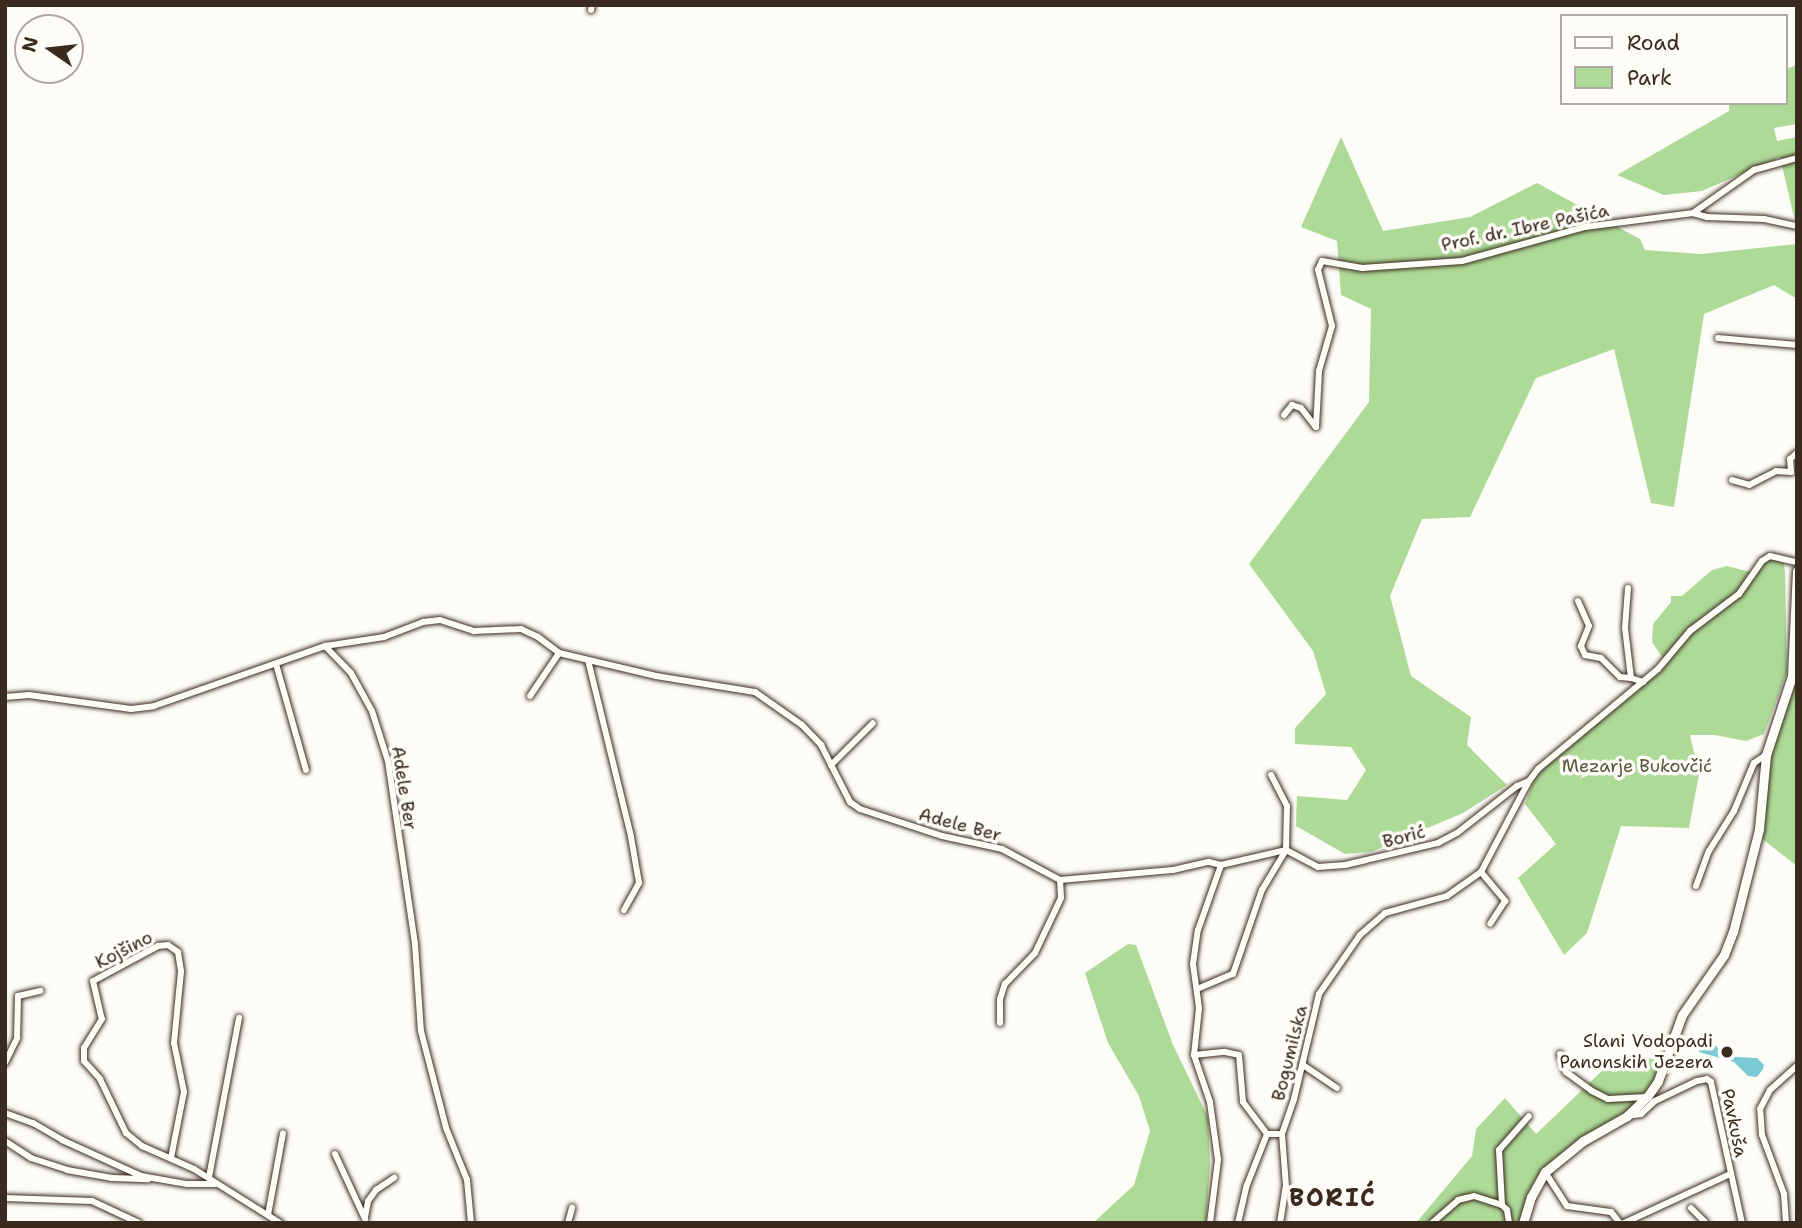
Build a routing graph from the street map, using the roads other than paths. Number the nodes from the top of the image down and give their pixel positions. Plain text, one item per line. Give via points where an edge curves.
1 (1797, 158) edge
2 (1693, 213) junction
3 (1797, 226) edge
4 (1718, 338) dead end
5 (1797, 345) edge
6 (1284, 415) dead end
7 (1797, 453) edge
8 (1732, 481) dead end
9 (1797, 562) edge
10 (1797, 571) edge
11 (1628, 588) dead end
12 (1578, 601) dead end
13 (325, 646) junction
14 (559, 653) junction
15 (588, 660) junction
16 (276, 664) junction
17 (1631, 678) junction
18 (1643, 682) junction
19 (530, 696) dead end
20 (5, 697) edge
21 (873, 723) dead end
22 (1766, 755) junction
23 (831, 765) junction
24 (306, 770) dead end
25 (1271, 775) dead end
26 (1530, 781) junction
27 (1286, 850) junction
28 (1221, 865) junction
29 (1481, 872) junction
30 (1060, 880) junction
31 (1696, 886) dead end
32 (624, 910) dead end
33 (1490, 924) dead end
34 (1197, 989) junction
35 (40, 990) dead end
36 (239, 1018) dead end
37 (1000, 1023) dead end
38 (1560, 1054) dead end
39 (1194, 1055) junction
40 (5, 1063) edge
41 (1303, 1065) junction
42 (1797, 1066) edge
43 (1337, 1088) dead end
44 (1647, 1097) junction
45 (5, 1113) edge
46 (1529, 1116) dead end
47 (1627, 1116) junction
48 (283, 1133) dead end
49 (1266, 1134) junction
50 (1282, 1134) junction
51 (5, 1141) edge
52 (335, 1154) dead end
53 (171, 1158) junction
54 (1545, 1172) junction
55 (1730, 1174) junction
56 (209, 1177) junction
57 (394, 1178) dead end
58 (156, 1179) junction
59 (216, 1184) junction
60 (5, 1198) edge
61 (1502, 1205) junction
62 (572, 1208) dead end
63 (1691, 1208) dead end
64 (120, 1214) junction
65 (268, 1215) junction
66 (365, 1221) edge
67 (123, 1223) edge
68 (139, 1223) edge
69 (280, 1223) edge
70 (471, 1223) edge
71 (568, 1223) edge
72 (1210, 1223) edge
73 (1238, 1223) edge
74 (1280, 1223) edge
75 (1432, 1223) edge
76 (1509, 1223) edge
77 (1523, 1223) edge
78 (1622, 1223) edge
79 (1706, 1223) edge
80 (1742, 1223) edge
81 (1786, 1223) edge

1 - 2 street, Prof. dr. Ibre Pašića via 1754,170
2 - 3 street, Prof. dr. Ibre Pašića
2 - 6 street, Prof. dr. Ibre Pašića via 1585,227 1462,261 1362,268 1322,261 1318,270 1332,326 1319,371 1316,426 1301,408 1292,405
4 - 5 street
7 - 8 street via 1790,460 1791,472 1776,471 1749,485
9 - 18 street via 1770,556 1762,561 1739,594 1690,631
10 - 22 street via 1793,676
11 - 17 street via 1625,628
12 - 17 street via 1589,626 1581,646 1585,655 1601,659 1620,677
13 - 14 street, Adele Ber via 440,620 474,631 521,629
13 - 16 street, Adele Ber
13 - 70 street, Adele Ber via 351,673 372,711 388,761 415,944 421,1031 438,1101 467,1180
14 - 15 street, Adele Ber
14 - 19 street
15 - 23 street, Adele Ber via 755,692 802,725 821,745
15 - 32 street via 639,883
16 - 20 street, Adele Ber via 180,699 131,709 29,695
16 - 24 street
17 - 18 street
18 - 26 street via 1538,769
21 - 23 street
22 - 31 street via 1754,763
22 - 44 street via 1759,829 1733,932 1724,955 1682,1015 1658,1081
23 - 30 street, Adele Ber via 850,802 860,809 942,836 1002,849
25 - 27 street via 1287,806
26 - 27 street, Borić via 1438,843 1318,867
26 - 29 street, Bogumilska
27 - 28 street
27 - 34 street via 1262,890 1233,974
28 - 30 street via 1209,862 1173,870
28 - 34 street via 1198,930
29 - 33 street via 1505,901
29 - 41 street, Bogumilska via 1447,895 1385,913 1360,935 1319,994
30 - 37 street via 1060,898 1035,953 1004,984
34 - 39 street
35 - 40 street via 18,996 17,1038
36 - 56 street
38 - 44 street via 1566,1072 1591,1091 1608,1099
39 - 49 street via 1239,1055 1243,1102
39 - 72 street via 1216,1128 1218,1160
41 - 43 street
41 - 50 street, Bogumilska
42 - 81 street via 1769,1090 1760,1109 1762,1135 1784,1194
44 - 47 street
45 - 58 street
46 - 61 street via 1499,1150
47 - 54 street via 1583,1140
47 - 55 street, Pavkuša via 1641,1115 1655,1101 1707,1079 1715,1091
48 - 65 street
49 - 50 street
49 - 73 street
50 - 74 street, Bogumilska via 1286,1186
51 - 58 street via 31,1158 67,1170
52 - 66 street
53 - 53 street, Kojšino via 184,1092 174,1043 181,971 178,952 168,945 93,981 102,1019 84,1048 84,1061 100,1079 127,1133 142,1146
53 - 56 street, Kojšino
54 - 77 street
54 - 78 street via 1567,1206 1611,1212
55 - 78 street
55 - 80 street, Pavkuša
56 - 59 street, Kojšino
57 - 66 street via 368,1201
58 - 59 street
59 - 65 street, Kojšino
60 - 64 street via 92,1201
61 - 75 street via 1474,1196 1458,1200
61 - 76 street
62 - 71 street
63 - 79 street
64 - 67 street
64 - 68 street
65 - 69 street, Kojšino

